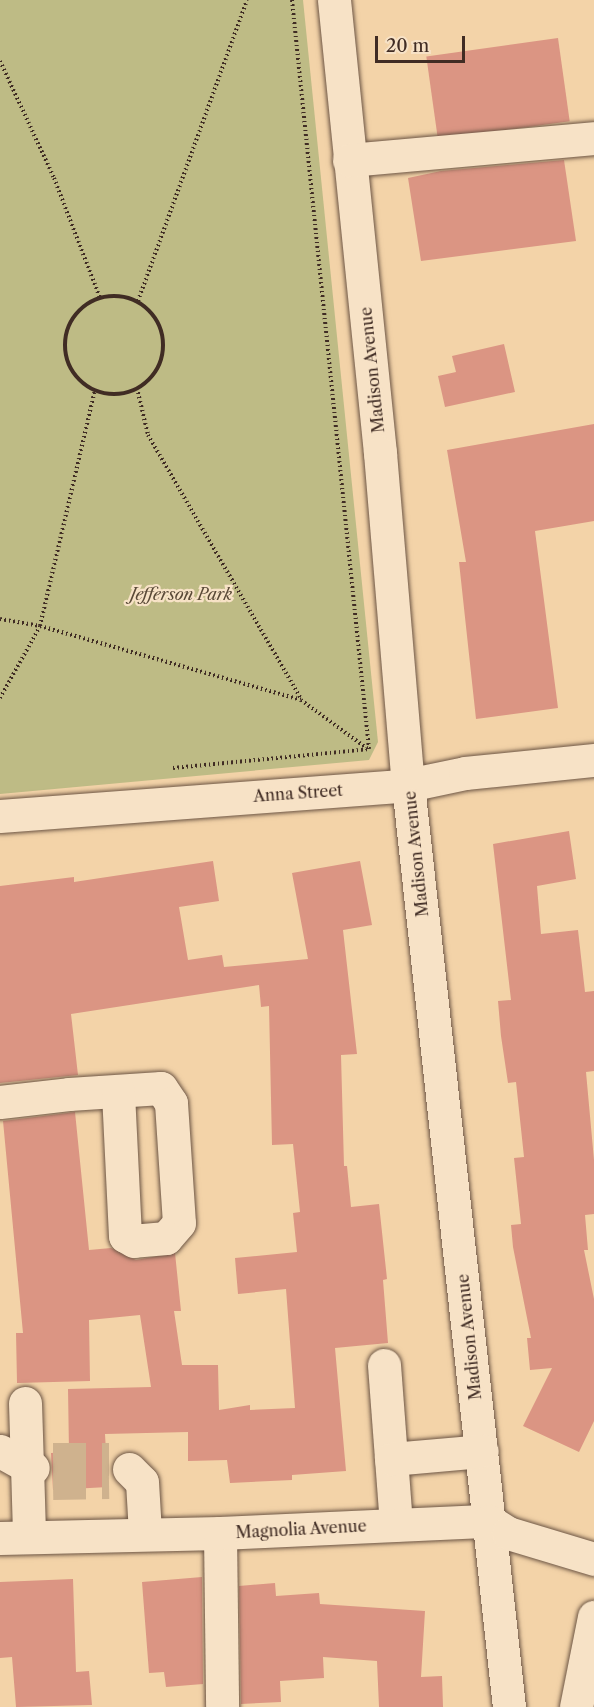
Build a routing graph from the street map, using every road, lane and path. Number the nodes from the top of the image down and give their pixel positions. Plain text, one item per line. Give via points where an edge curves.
1 (247, 0) edge
2 (292, 0) edge
3 (334, 0) edge
4 (0, 61) edge
5 (594, 138) edge
6 (349, 159) junction
7 (100, 298) junction
8 (138, 301) junction
9 (137, 388) junction
10 (96, 390) junction
11 (0, 619) edge
12 (40, 626) junction
13 (0, 698) edge
14 (301, 700) junction
15 (369, 749) junction
16 (594, 760) edge
17 (164, 769) dead end
18 (408, 784) junction
19 (0, 816) edge
20 (118, 1091) dead end
21 (0, 1102) edge
22 (384, 1365) dead end
23 (25, 1403) dead end
24 (482, 1451) junction
25 (391, 1459) junction
26 (33, 1465) edge
27 (116, 1470) tunnel mouth
28 (489, 1521) junction
29 (396, 1525) junction
30 (145, 1533) junction
31 (220, 1533) junction
32 (15, 1537) edge
33 (594, 1559) edge
34 (594, 1617) edge
35 (222, 1707) edge
36 (509, 1707) edge
37 (576, 1707) edge

1 - 8 path
2 - 15 path
3 - 6 street, Madison Avenue
4 - 7 path via 54,178
5 - 6 street
6 - 18 street, Madison Avenue via 380,453
7 - 8 path via 113,296
7 - 10 path via 76,315 66,343 73,371
8 - 9 path via 159,323 163,353 158,367
9 - 10 path via 124,393
9 - 14 path via 148,435
10 - 12 path
11 - 12 path
12 - 13 path
12 - 14 path
14 - 15 path
15 - 17 path
16 - 18 street, Anna Street via 465,772
18 - 19 street, Anna Street
18 - 24 street, Madison Avenue
20 - 21 street
22 - 25 street
23 - 26 street
24 - 25 street
24 - 28 street, Madison Avenue
25 - 29 street
26 - 32 street
27 - 30 street via 142,1482
28 - 29 street, Magnolia Avenue
28 - 33 street via 508,1533
28 - 36 street, Madison Avenue
29 - 31 street, Magnolia Avenue
30 - 31 street, Magnolia Avenue
30 - 32 street, Magnolia Avenue
31 - 35 street
34 - 37 street

